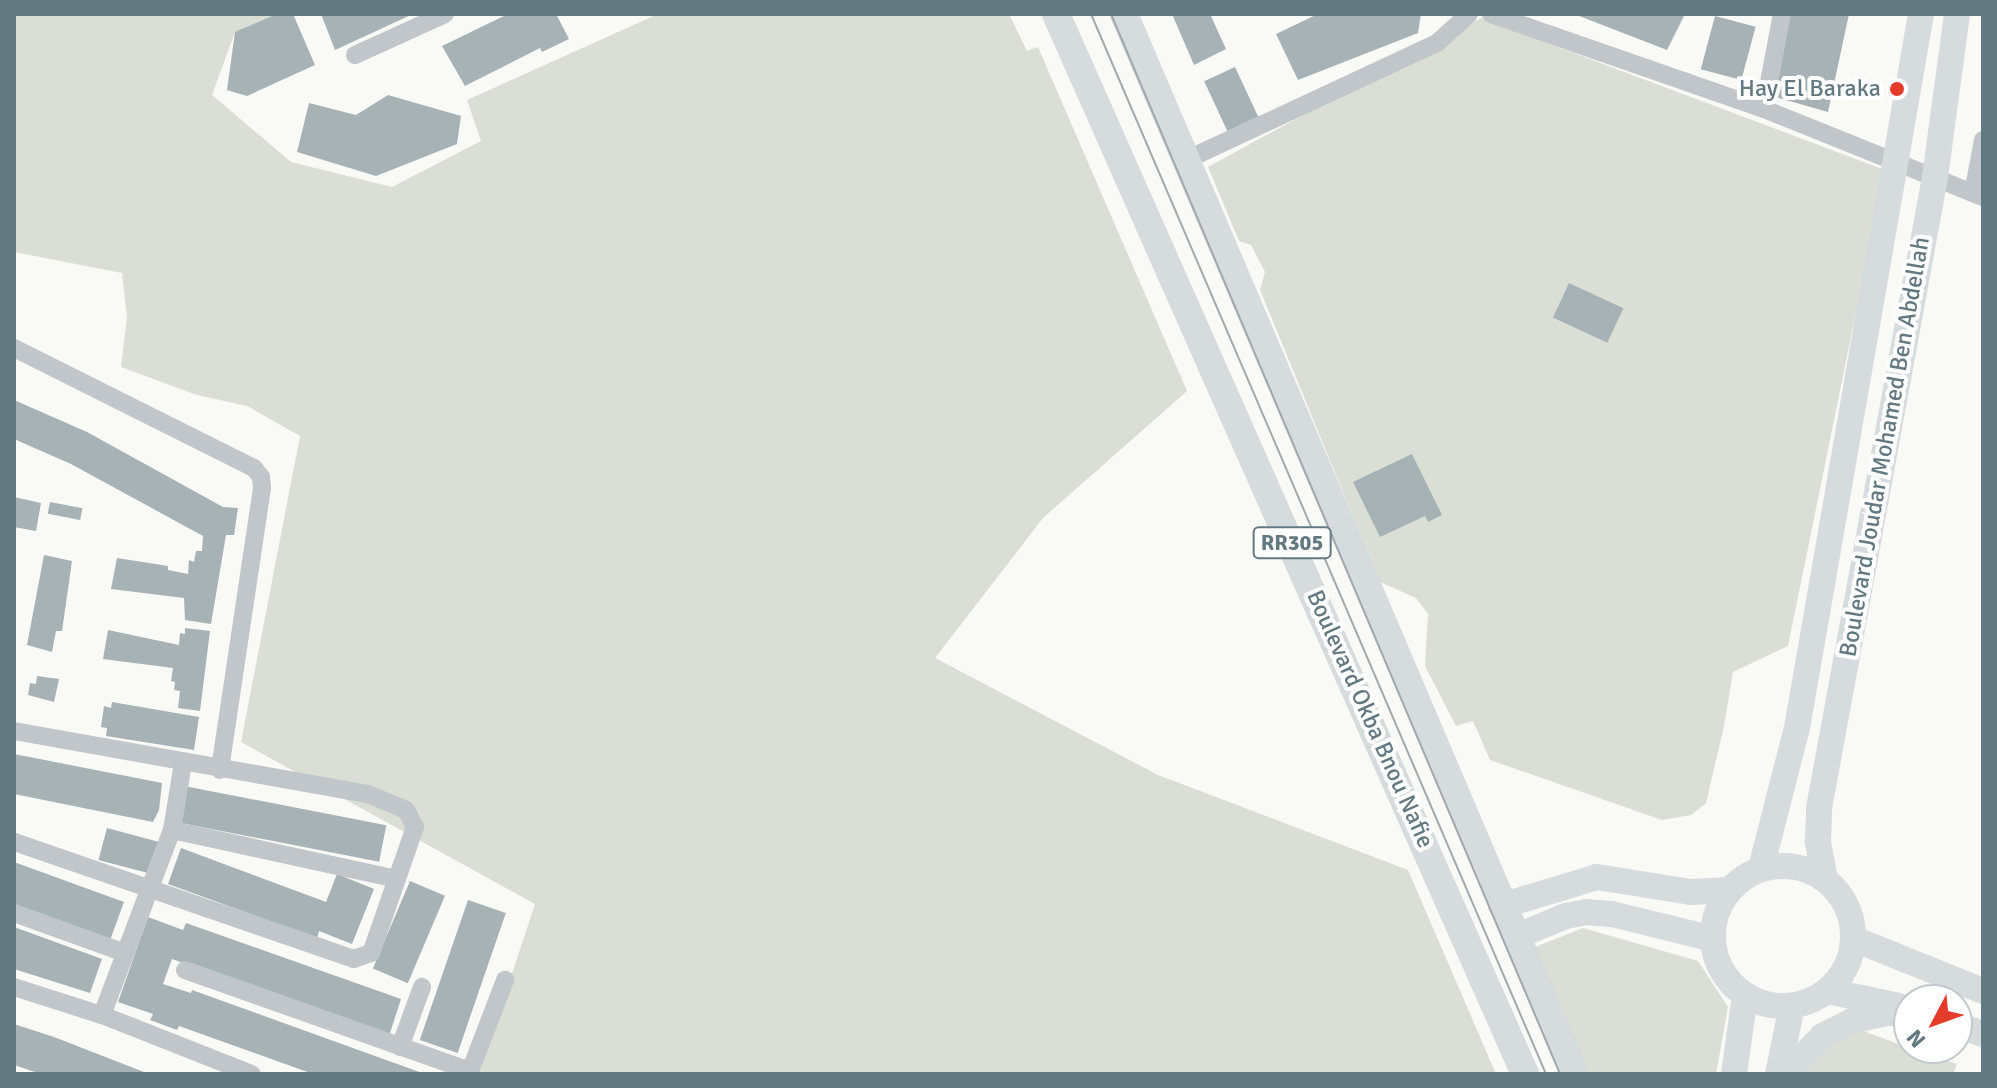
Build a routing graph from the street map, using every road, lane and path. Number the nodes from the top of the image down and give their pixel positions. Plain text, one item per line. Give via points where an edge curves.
1 (445, 14) edge
2 (1056, 14) edge
3 (1469, 14) edge
4 (1491, 14) edge
5 (1782, 14) edge
6 (1921, 14) edge
7 (1957, 14) edge
8 (1125, 15) edge
9 (355, 55) dead end
10 (1764, 109) junction
11 (1983, 140) edge
12 (1186, 160) junction
13 (1895, 161) junction
14 (1935, 177) junction
15 (1978, 195) edge
16 (14, 348) edge
17 (14, 731) edge
18 (183, 763) junction
19 (220, 770) junction
20 (172, 830) junction
21 (14, 842) edge
22 (1761, 868) junction
23 (396, 879) junction
24 (1825, 879) junction
25 (1729, 890) junction
26 (150, 891) junction
27 (1501, 906) junction
28 (14, 913) edge
29 (1515, 937) junction
30 (1713, 939) junction
31 (1854, 939) junction
32 (125, 953) junction
33 (185, 970) dead end
34 (505, 980) dead end
35 (14, 987) edge
36 (422, 987) dead end
37 (1828, 991) junction
38 (1983, 991) edge
39 (1745, 995) junction
40 (1792, 1006) junction
41 (1893, 1007) edge
42 (1893, 1012) edge
43 (102, 1015) junction
44 (400, 1047) junction
45 (470, 1073) edge
46 (252, 1074) edge
47 (1525, 1074) edge
48 (1575, 1074) edge
49 (1734, 1074) edge
50 (1778, 1074) edge
51 (1785, 1074) edge

1 - 9 street
2 - 47 main road, Boulevard Okba Bnou Nafie / RR305
3 - 12 street via 1437,43
4 - 10 street
5 - 10 street
6 - 13 main road, Boulevard Joudar Mohamed Ben Abdellah
7 - 14 main road, Boulevard Joudar Mohamed Ben Abdellah
8 - 12 main road, Boulevard Okba Bnou Nafie / RR305
10 - 13 street
11 - 15 street
12 - 27 main road, Boulevard Okba Bnou Nafie / RR305
13 - 14 street
13 - 22 main road, Boulevard Joudar Mohamed Ben Abdellah via 1797,728
14 - 15 street
14 - 24 main road, Boulevard Joudar Mohamed Ben Abdellah via 1819,808
16 - 19 street via 254,468 261,477
17 - 18 street
18 - 19 street
18 - 20 street
19 - 23 street via 368,794 406,810 415,827
20 - 23 street
20 - 26 street
21 - 26 street
22 - 24 main road via 1794,865
22 - 25 main road
23 - 26 street via 371,953 354,959
24 - 31 main road via 1843,897
25 - 27 main road via 1691,892 1597,877
25 - 30 main road via 1719,907
26 - 32 street
27 - 29 main road, Boulevard Okba Bnou Nafie / RR305
28 - 32 street
29 - 30 main road via 1587,912
29 - 48 main road, Boulevard Okba Bnou Nafie / RR305
30 - 39 main road via 1719,964
31 - 37 main road via 1849,963
31 - 38 main road
32 - 43 street
33 - 44 street
34 - 45 street
35 - 43 street
36 - 44 street
37 - 40 main road
37 - 41 main road
39 - 40 main road via 1768,1005
39 - 49 main road
40 - 50 main road
42 - 51 main road via 1823,1036
43 - 46 street
44 - 45 street

